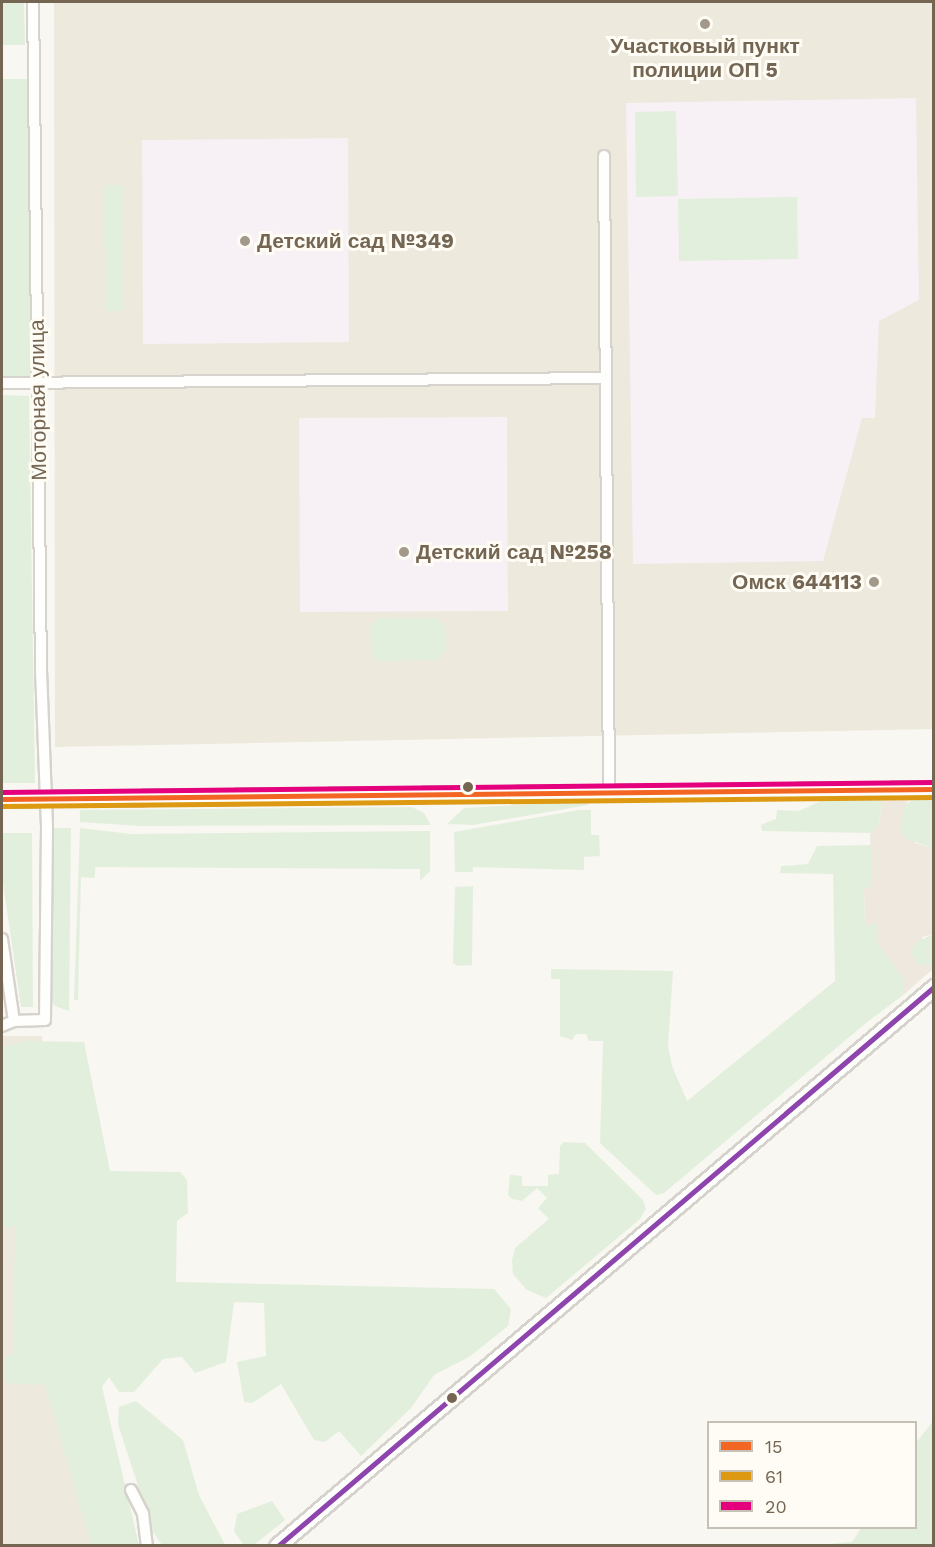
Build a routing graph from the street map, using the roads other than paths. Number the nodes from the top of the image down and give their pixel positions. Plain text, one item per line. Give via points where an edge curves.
1 (33, 2) edge
2 (604, 156) dead end
3 (606, 378) junction
4 (37, 382) junction
5 (2, 383) edge
6 (933, 789) edge
7 (609, 792) junction
8 (2, 799) edge
9 (46, 799) junction
10 (2, 939) edge
11 (933, 987) edge
12 (14, 1021) junction
13 (2, 1026) edge
14 (131, 1490) dead end
15 (147, 1545) edge
16 (277, 1545) edge

1 - 4 street, Моторная улица
2 - 3 street
3 - 4 street
3 - 7 street
4 - 5 street
4 - 9 street, Моторная улица
6 - 7 main road
7 - 9 main road
8 - 9 main road
9 - 12 street, Моторная улица via 45,1020
10 - 12 street
11 - 16 main road
12 - 13 street
14 - 15 street via 143,1514

